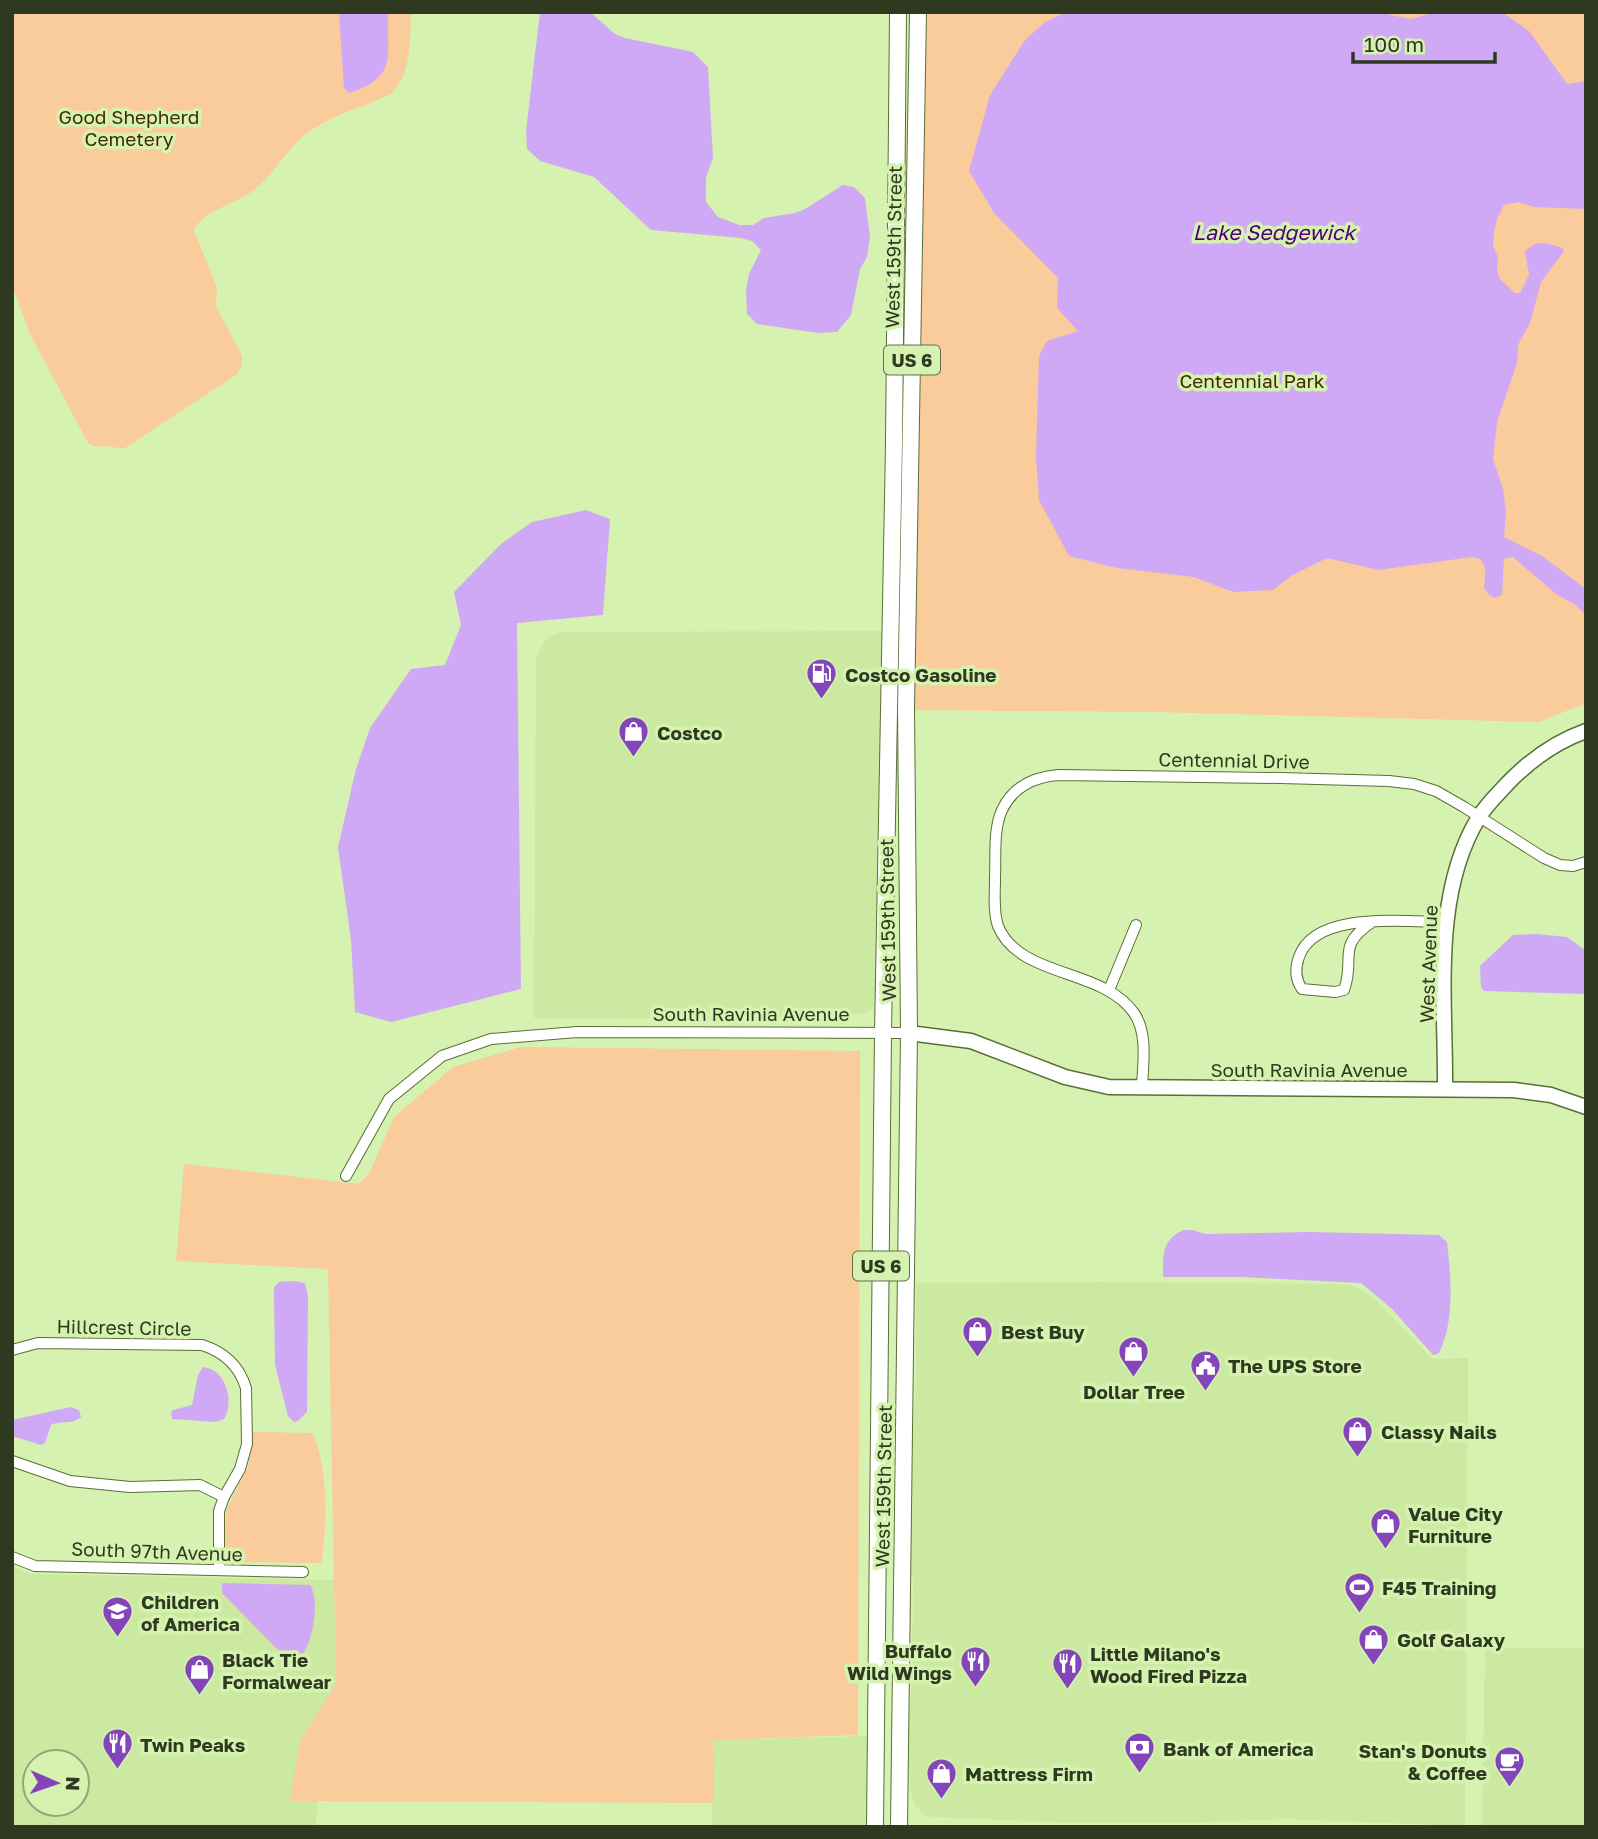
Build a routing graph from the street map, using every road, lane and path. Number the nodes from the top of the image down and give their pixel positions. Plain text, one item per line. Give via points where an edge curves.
1 (898, 12) edge
2 (918, 12) edge
3 (1586, 731) edge
4 (1479, 817) junction
5 (1586, 862) edge
6 (1372, 922) junction
7 (1446, 922) junction
8 (1136, 925) dead end
9 (1109, 990) junction
10 (883, 1033) junction
11 (909, 1033) junction
12 (1142, 1087) junction
13 (1445, 1089) junction
14 (1586, 1107) edge
15 (346, 1177) dead end
16 (12, 1350) edge
17 (12, 1461) edge
18 (223, 1497) junction
19 (12, 1558) edge
20 (219, 1570) junction
21 (303, 1572) dead end
22 (875, 1827) edge
23 (899, 1827) edge

1 - 10 main road, West 159th Street / US 6
2 - 11 main road, West 159th Street / US 6 via 906,708
3 - 4 street, West Avenue via 1524,766
4 - 5 street, Centennial Drive via 1558,864
4 - 7 street, West Avenue via 1458,862
4 - 9 street, Centennial Drive via 1436,792 1389,781 1042,776 1018,789 999,818 998,926 1020,952
6 - 6 street via 1335,926 1308,941 1297,962 1296,978 1302,989 1344,989 1350,942
6 - 7 street
7 - 13 street, West Avenue
8 - 9 street
9 - 12 street via 1136,1015 1142,1030
10 - 11 street, South Ravinia Avenue
10 - 15 street, South Ravinia Avenue via 577,1032 491,1039 442,1056 389,1099
10 - 22 main road, West 159th Street / US 6
11 - 12 street, South Ravinia Avenue via 971,1041 1065,1077 1109,1087
11 - 23 main road, West 159th Street / US 6
12 - 13 street, South Ravinia Avenue
13 - 14 street, South Ravinia Avenue via 1550,1094
16 - 18 street, Hillcrest Circle via 37,1343 201,1345 222,1354 232,1362 246,1388 247,1444 240,1469
17 - 18 street via 70,1481 130,1487 200,1485
18 - 20 street
19 - 20 street, South 97th Avenue via 35,1566
20 - 21 street, South 97th Avenue

